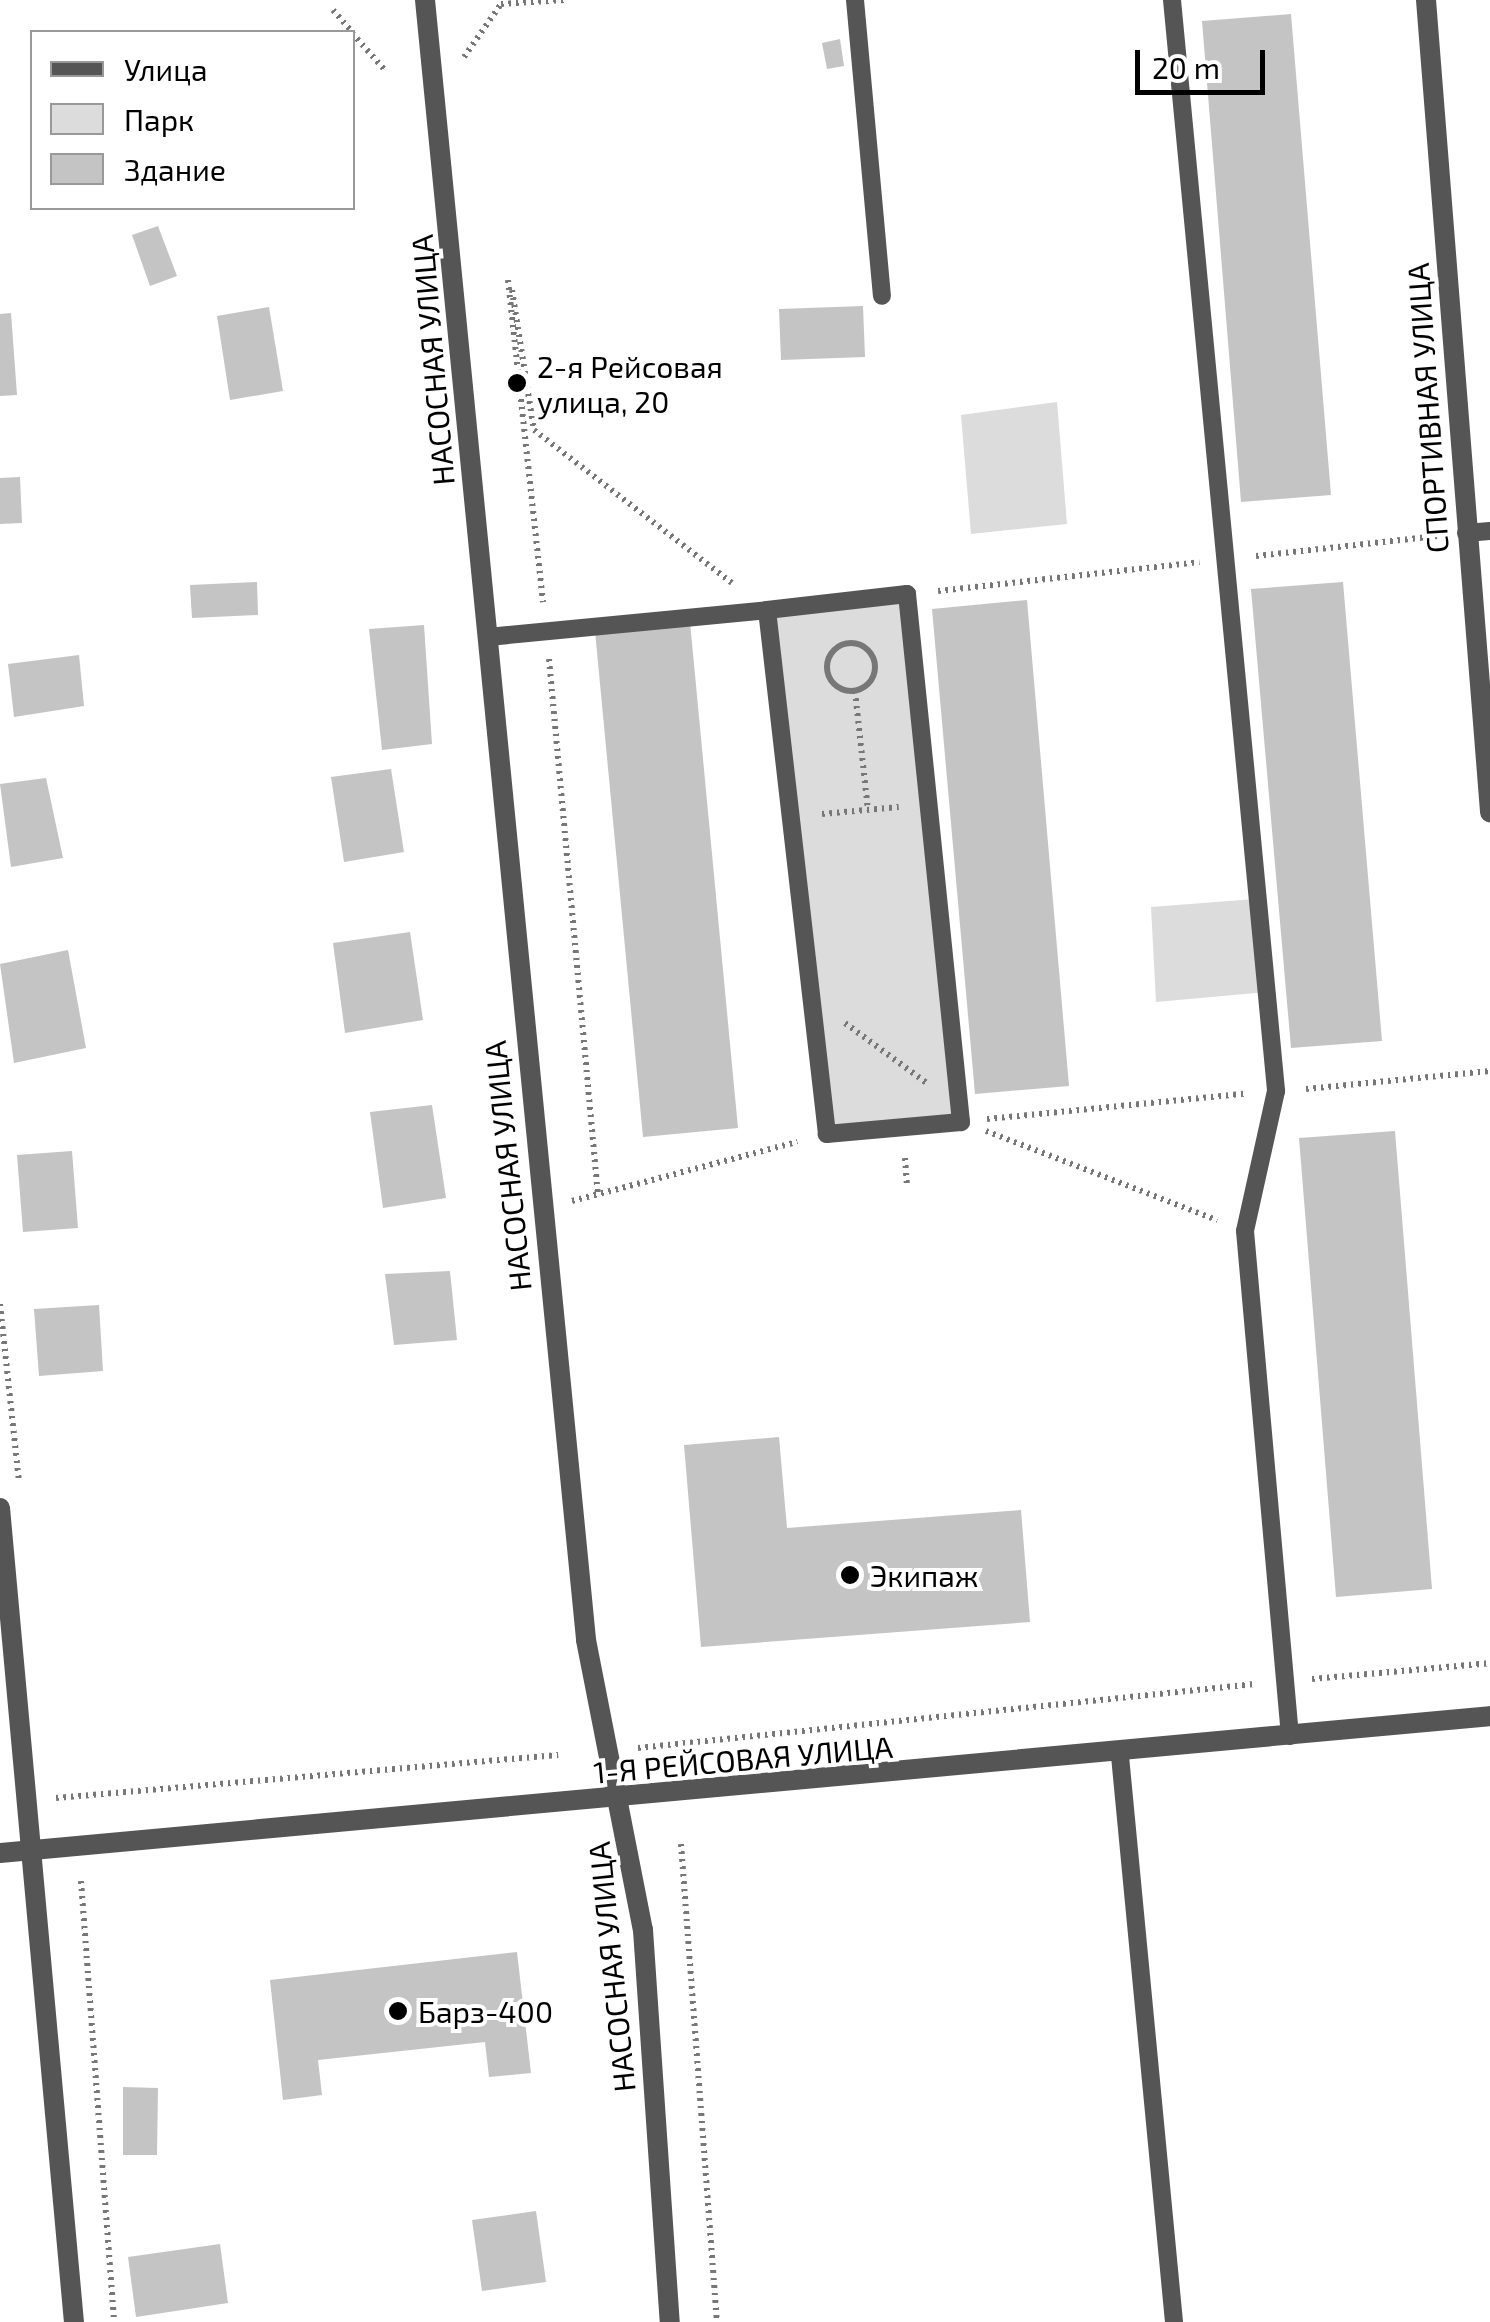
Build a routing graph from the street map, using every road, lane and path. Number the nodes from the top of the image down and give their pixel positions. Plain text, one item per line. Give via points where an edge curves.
1 (425, 0) edge
2 (565, 0) edge
3 (854, 0) edge
4 (1172, 0) edge
5 (1426, 0) edge
6 (333, 10) dead end
7 (350, 30) edge
8 (355, 36) edge
9 (463, 58) dead end
10 (384, 69) dead end
11 (882, 296) dead end
12 (1490, 531) edge
13 (1466, 533) junction
14 (1225, 559) junction
15 (907, 594) junction
16 (767, 610) junction
17 (546, 628) junction
18 (488, 637) junction
19 (855, 691) junction
20 (929, 805) junction
21 (868, 810) junction
22 (1490, 812) edge
23 (790, 816) junction
24 (812, 998) junction
25 (1490, 1071) edge
26 (1276, 1092) junction
27 (961, 1115) junction
28 (828, 1134) junction
29 (598, 1195) junction
30 (540, 1208) junction
31 (1245, 1231) junction
32 (0, 1508) edge
33 (1490, 1663) edge
34 (1284, 1681) junction
35 (1490, 1716) edge
36 (1290, 1736) junction
37 (638, 1748) dead end
38 (558, 1756) dead end
39 (1120, 1756) junction
40 (52, 1799) dead end
41 (624, 1800) junction
42 (681, 1844) dead end
43 (34, 1850) junction
44 (0, 1853) edge
45 (82, 1880) dead end
46 (74, 2322) edge
47 (114, 2322) edge
48 (670, 2322) edge
49 (717, 2322) edge
50 (1174, 2322) edge

1 - 18 street, НАСОСНАЯ УЛИЦА
2 - 9 path via 501,4
3 - 11 lane
4 - 14 lane
5 - 13 street, СПОРТИВНАЯ УЛИЦА
6 - 7 path
8 - 10 path
12 - 13 lane
13 - 14 path
13 - 22 street, СПОРТИВНАЯ УЛИЦА
14 - 15 path
14 - 26 lane
15 - 16 lane
15 - 20 lane
16 - 17 lane
16 - 17 path via 534,430 522,317 508,280
16 - 23 lane
17 - 18 lane
17 - 29 path
18 - 30 street, НАСОСНАЯ УЛИЦА
19 - 19 path via 833,684 827,669 845,643 868,650 875,665
19 - 21 path
20 - 21 path
20 - 27 lane
21 - 23 path
23 - 24 lane
24 - 27 path
24 - 28 lane
25 - 26 path
26 - 27 path
26 - 31 lane
27 - 28 lane
27 - 31 path
28 - 29 path
29 - 30 path
30 - 41 street, НАСОСНАЯ УЛИЦА via 586,1640 604,1752
31 - 34 lane
32 - 43 street
33 - 34 path
34 - 36 lane
34 - 37 path
35 - 36 street, 1-Я РЕЙСОВАЯ УЛИЦА
36 - 39 street, 1-Я РЕЙСОВАЯ УЛИЦА
38 - 40 path
39 - 41 street, 1-Я РЕЙСОВАЯ УЛИЦА
39 - 50 lane
41 - 43 street, 1-Я РЕЙСОВАЯ УЛИЦА
41 - 48 street, НАСОСНАЯ УЛИЦА via 643,1930
42 - 49 path
43 - 44 street, 1-Я РЕЙСОВАЯ УЛИЦА
43 - 46 street
45 - 47 path

